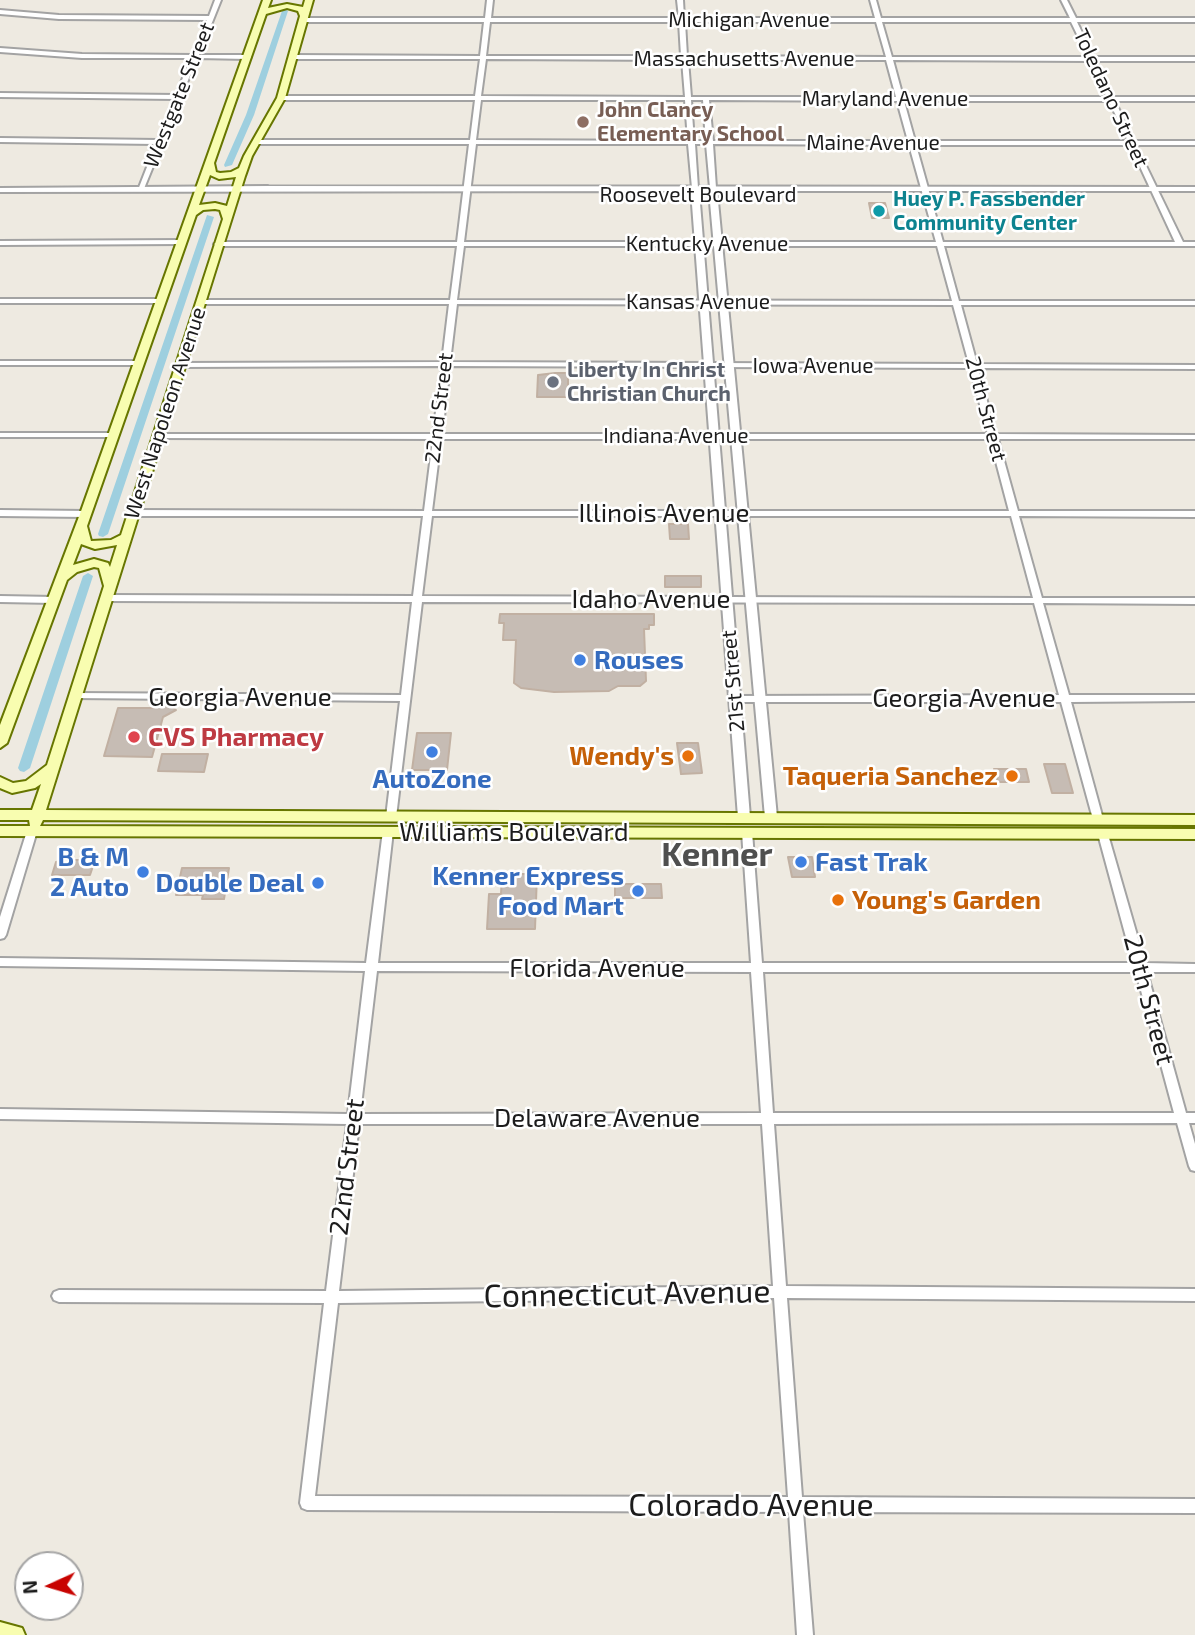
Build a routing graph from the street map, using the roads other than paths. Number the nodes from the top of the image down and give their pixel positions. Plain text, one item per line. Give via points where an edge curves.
1 (218, 0) edge
2 (267, 0) edge
3 (309, 0) edge
4 (490, 0) edge
5 (680, 0) edge
6 (873, 0) edge
7 (1064, 0) edge
8 (0, 12) edge
9 (263, 12) junction
10 (210, 18) junction
11 (304, 18) junction
12 (488, 20) junction
13 (682, 20) junction
14 (879, 20) junction
15 (1074, 20) junction
16 (1195, 20) edge
17 (0, 50) edge
18 (195, 57) junction
19 (248, 57) junction
20 (293, 57) junction
21 (482, 58) junction
22 (1093, 58) junction
23 (685, 59) junction
24 (890, 59) junction
25 (1195, 59) edge
26 (0, 95) edge
27 (179, 97) junction
28 (281, 98) junction
29 (477, 99) junction
30 (689, 99) junction
31 (706, 99) junction
32 (900, 99) junction
33 (1112, 99) junction
34 (1195, 99) edge
35 (0, 140) edge
36 (160, 142) junction
37 (256, 142) junction
38 (472, 143) junction
39 (693, 143) junction
40 (709, 143) junction
41 (1133, 143) junction
42 (1195, 143) edge
43 (913, 144) junction
44 (210, 164) junction
45 (243, 170) junction
46 (1195, 189) edge
47 (0, 190) edge
48 (141, 190) junction
49 (201, 190) junction
50 (237, 191) junction
51 (466, 191) junction
52 (713, 191) junction
53 (695, 192) junction
54 (926, 192) junction
55 (1156, 193) junction
56 (1195, 196) edge
57 (193, 213) junction
58 (227, 219) junction
59 (182, 242) junction
60 (0, 243) edge
61 (218, 244) junction
62 (459, 244) junction
63 (700, 244) junction
64 (718, 244) junction
65 (1180, 244) junction
66 (1195, 244) edge
67 (940, 245) junction
68 (452, 300) junction
69 (0, 301) edge
70 (161, 301) junction
71 (201, 302) junction
72 (705, 302) junction
73 (724, 302) junction
74 (957, 303) junction
75 (1195, 303) edge
76 (0, 363) edge
77 (138, 363) junction
78 (445, 364) junction
79 (180, 365) junction
80 (710, 366) junction
81 (731, 366) junction
82 (974, 367) junction
83 (1195, 367) edge
84 (0, 435) edge
85 (114, 435) junction
86 (436, 435) junction
87 (737, 435) junction
88 (158, 436) junction
89 (715, 436) junction
90 (993, 436) junction
91 (1195, 437) edge
92 (744, 512) junction
93 (0, 513) edge
94 (134, 513) junction
95 (427, 513) junction
96 (721, 513) junction
97 (1015, 514) junction
98 (1195, 514) edge
99 (84, 520) junction
100 (125, 537) junction
101 (62, 578) junction
102 (108, 592) junction
103 (727, 598) junction
104 (0, 599) edge
105 (417, 599) junction
106 (752, 599) junction
107 (54, 600) junction
108 (1038, 600) junction
109 (1195, 601) edge
110 (75, 696) junction
111 (1064, 697) junction
112 (404, 698) junction
113 (760, 698) junction
114 (1195, 698) edge
115 (734, 699) junction
116 (0, 743) edge
117 (52, 766) junction
118 (0, 782) edge
119 (0, 815) edge
120 (37, 815) junction
121 (744, 817) junction
122 (771, 817) junction
123 (1098, 819) junction
124 (1157, 819) junction
125 (1195, 820) edge
126 (389, 824) junction
127 (0, 831) edge
128 (32, 831) junction
129 (703, 832) junction
130 (747, 832) junction
131 (1062, 833) junction
132 (1103, 834) junction
133 (1195, 834) edge
134 (0, 936) edge
135 (0, 962) edge
136 (371, 967) junction
137 (1140, 968) junction
138 (1195, 968) edge
139 (755, 969) junction
140 (0, 1114) edge
141 (766, 1117) junction
142 (1189, 1118) edge
143 (353, 1119) junction
144 (1195, 1166) edge
145 (780, 1292) junction
146 (60, 1296) dead end
147 (1195, 1296) edge
148 (331, 1297) junction
149 (307, 1503) joint
150 (795, 1506) junction
151 (1195, 1506) edge
152 (0, 1632) edge
153 (15, 1635) edge
154 (805, 1635) edge

1 - 10 street, Westgate Street
2 - 9 main road, West Napoleon Avenue
3 - 11 main road, West Napoleon Avenue
4 - 12 street, 22nd Street
5 - 13 street, 21st Street
6 - 14 street, 20th Street
7 - 15 street, Toledano Street
8 - 10 street
9 - 11 main road via 287,6 301,9
9 - 19 main road, West Napoleon Avenue
10 - 18 street, Westgate Street
11 - 12 street, Michigan Avenue
11 - 20 main road, West Napoleon Avenue
12 - 13 street, Michigan Avenue
12 - 21 street, 22nd Street
13 - 14 street, Michigan Avenue
13 - 23 street, 21st Street
14 - 15 street, Michigan Avenue
14 - 24 street, 20th Street
15 - 16 street, Michigan Avenue
15 - 22 street, Toledano Street
17 - 18 street
18 - 19 street
18 - 27 street, Westgate Street
19 - 44 main road, West Napoleon Avenue
20 - 21 street, Massachusetts Avenue
20 - 28 main road, West Napoleon Avenue
21 - 23 street, Massachusetts Avenue
21 - 29 street, 22nd Street
22 - 24 street, Massachusetts Avenue
22 - 25 street, Massachusetts Avenue
22 - 33 street, Toledano Street
23 - 24 street, Massachusetts Avenue
23 - 30 street, 21st Street
24 - 32 street, 20th Street
26 - 27 street
27 - 36 street, Westgate Street
28 - 29 street, Maryland Avenue
28 - 37 main road, West Napoleon Avenue
29 - 30 street, Maryland Avenue
29 - 38 street, 22nd Street
30 - 31 street, Maryland Avenue
30 - 39 street, 21st Street
31 - 32 street, Maryland Avenue
31 - 40 street, 21st Street
32 - 33 street, Maryland Avenue
32 - 43 street, 20th Street
33 - 34 street, Maryland Avenue
33 - 41 street, Toledano Street
35 - 36 street
36 - 48 street, Westgate Street
37 - 38 street, Maine Avenue
37 - 45 main road, West Napoleon Avenue
38 - 39 street, Maine Avenue
38 - 51 street, 22nd Street
39 - 40 street, Maine Avenue
39 - 53 street, 21st Street
40 - 43 street, Maine Avenue
40 - 52 street, 21st Street
41 - 42 street, Maine Avenue
41 - 43 street, Maine Avenue
41 - 55 street, Toledano Street
43 - 54 street, 20th Street
44 - 45 main road via 212,173 219,176
44 - 49 main road, West Napoleon Avenue
45 - 50 main road, West Napoleon Avenue
46 - 55 street, Roosevelt Boulevard
47 - 48 street, Roosevelt Boulevard
48 - 49 street, Roosevelt Boulevard
49 - 50 street, Roosevelt Boulevard
49 - 57 main road, West Napoleon Avenue
50 - 51 street, Roosevelt Boulevard
50 - 58 main road, West Napoleon Avenue
51 - 53 street, Roosevelt Boulevard
51 - 62 street, 22nd Street
52 - 53 street, Roosevelt Boulevard
52 - 54 street, Roosevelt Boulevard
52 - 64 street, 21st Street
53 - 63 street, 21st Street
54 - 55 street, Roosevelt Boulevard
54 - 67 street, 20th Street
55 - 56 street, Roosevelt Boulevard
55 - 65 street, Toledano Street
57 - 58 main road via 215,206 224,208
57 - 59 main road, West Napoleon Avenue
58 - 61 main road, West Napoleon Avenue
59 - 60 street
59 - 70 main road, West Napoleon Avenue
61 - 62 street, Kentucky Avenue
61 - 71 main road, West Napoleon Avenue
62 - 63 street, Kentucky Avenue
62 - 68 street, 22nd Street
63 - 64 street, Kentucky Avenue
63 - 72 street, 21st Street
64 - 67 street, Kentucky Avenue
64 - 73 street, 21st Street
65 - 66 street, Kentucky Avenue
65 - 67 street, Kentucky Avenue
67 - 74 street, 20th Street
68 - 71 street, Kansas Avenue
68 - 72 street, Kansas Avenue
68 - 78 street, 22nd Street
69 - 70 street
70 - 77 main road, West Napoleon Avenue
71 - 79 main road, West Napoleon Avenue
72 - 73 street, Kansas Avenue
72 - 80 street, 21st Street
73 - 74 street, Kansas Avenue
73 - 81 street, 21st Street
74 - 75 street, Kansas Avenue
74 - 82 street, 20th Street
76 - 77 street
77 - 85 main road, West Napoleon Avenue
78 - 79 street, Iowa Avenue
78 - 80 street, Iowa Avenue
78 - 86 street, 22nd Street
79 - 88 main road, West Napoleon Avenue
80 - 81 street, Iowa Avenue
80 - 89 street, 21st Street
81 - 82 street, Iowa Avenue
81 - 87 street, 21st Street
82 - 83 street, Iowa Avenue
82 - 90 street, 20th Street
84 - 85 street
85 - 99 main road, West Napoleon Avenue
86 - 88 street, Indiana Avenue
86 - 89 street, Indiana Avenue
86 - 95 street, 22nd Street
87 - 89 street, Indiana Avenue
87 - 90 street, Indiana Avenue
87 - 92 street, 21st Street
88 - 94 main road, West Napoleon Avenue
89 - 96 street, 21st Street
90 - 91 street, Indiana Avenue
90 - 97 street, 20th Street
92 - 96 street, Illinois Avenue
92 - 97 street, Illinois Avenue
92 - 106 street, 21st Street
93 - 99 street
94 - 95 street, Illinois Avenue
94 - 100 main road, West Napoleon Avenue
95 - 96 street, Illinois Avenue
95 - 105 street, 22nd Street
96 - 103 street, 21st Street
97 - 98 street, Illinois Avenue
97 - 108 street, 20th Street
99 - 100 main road via 86,543 113,543
99 - 101 main road, West Napoleon Avenue
100 - 102 main road, West Napoleon Avenue
101 - 102 main road via 94,563 104,566
101 - 107 main road, West Napoleon Avenue
102 - 105 street, Idaho Avenue
102 - 110 main road, West Napoleon Avenue
103 - 105 street, Idaho Avenue
103 - 106 street, Idaho Avenue
103 - 115 street, 21st Street
104 - 107 street
105 - 112 street, 22nd Street
106 - 108 street, Idaho Avenue
106 - 113 street, 21st Street
107 - 116 main road, West Napoleon Avenue
108 - 109 street, Idaho Avenue
108 - 111 street, 20th Street
110 - 112 street, Georgia Avenue
110 - 117 main road, West Napoleon Avenue
111 - 113 street, Georgia Avenue
111 - 114 street, Georgia Avenue
111 - 123 street, 20th Street
112 - 126 street, 22nd Street
113 - 115 street, Georgia Avenue
113 - 122 street, 21st Street
115 - 121 street, 21st Street
117 - 118 main road via 30,785 12,788
117 - 120 main road, West Napoleon Avenue
119 - 120 main road, Williams Boulevard
120 - 126 main road, Williams Boulevard
120 - 128 main road, West Napoleon Avenue
121 - 122 main road, Williams Boulevard
121 - 126 main road, Williams Boulevard via 428,817
122 - 123 main road, Williams Boulevard
122 - 129 main road via 766,824
123 - 124 main road, Williams Boulevard
123 - 131 main road via 1094,825
124 - 125 main road, Williams Boulevard
124 - 132 main road via 1145,826 1120,826
126 - 128 main road, Williams Boulevard
126 - 129 main road, Williams Boulevard
126 - 136 street, 22nd Street
127 - 128 main road, Williams Boulevard
128 - 134 street
129 - 130 main road, Williams Boulevard
130 - 131 main road, Williams Boulevard
130 - 139 street
131 - 132 main road, Williams Boulevard
132 - 133 main road, Williams Boulevard
132 - 137 street, 20th Street
135 - 136 street, Florida Avenue
136 - 139 street, Florida Avenue
136 - 143 street, 22nd Street
137 - 138 street, Florida Avenue
137 - 139 street, Florida Avenue
137 - 142 street, 20th Street
139 - 141 street
140 - 143 street, Delaware Avenue
141 - 142 street, Delaware Avenue
141 - 143 street, Delaware Avenue
141 - 145 street
142 - 144 street, 20th Street
143 - 148 street, 22nd Street
145 - 147 street, Connecticut Avenue
145 - 148 street, Connecticut Avenue
145 - 150 street
146 - 148 street, Connecticut Avenue
148 - 149 street, 22nd Street
149 - 150 street, Colorado Avenue
150 - 151 street, Colorado Avenue
150 - 154 street
152 - 153 main road

